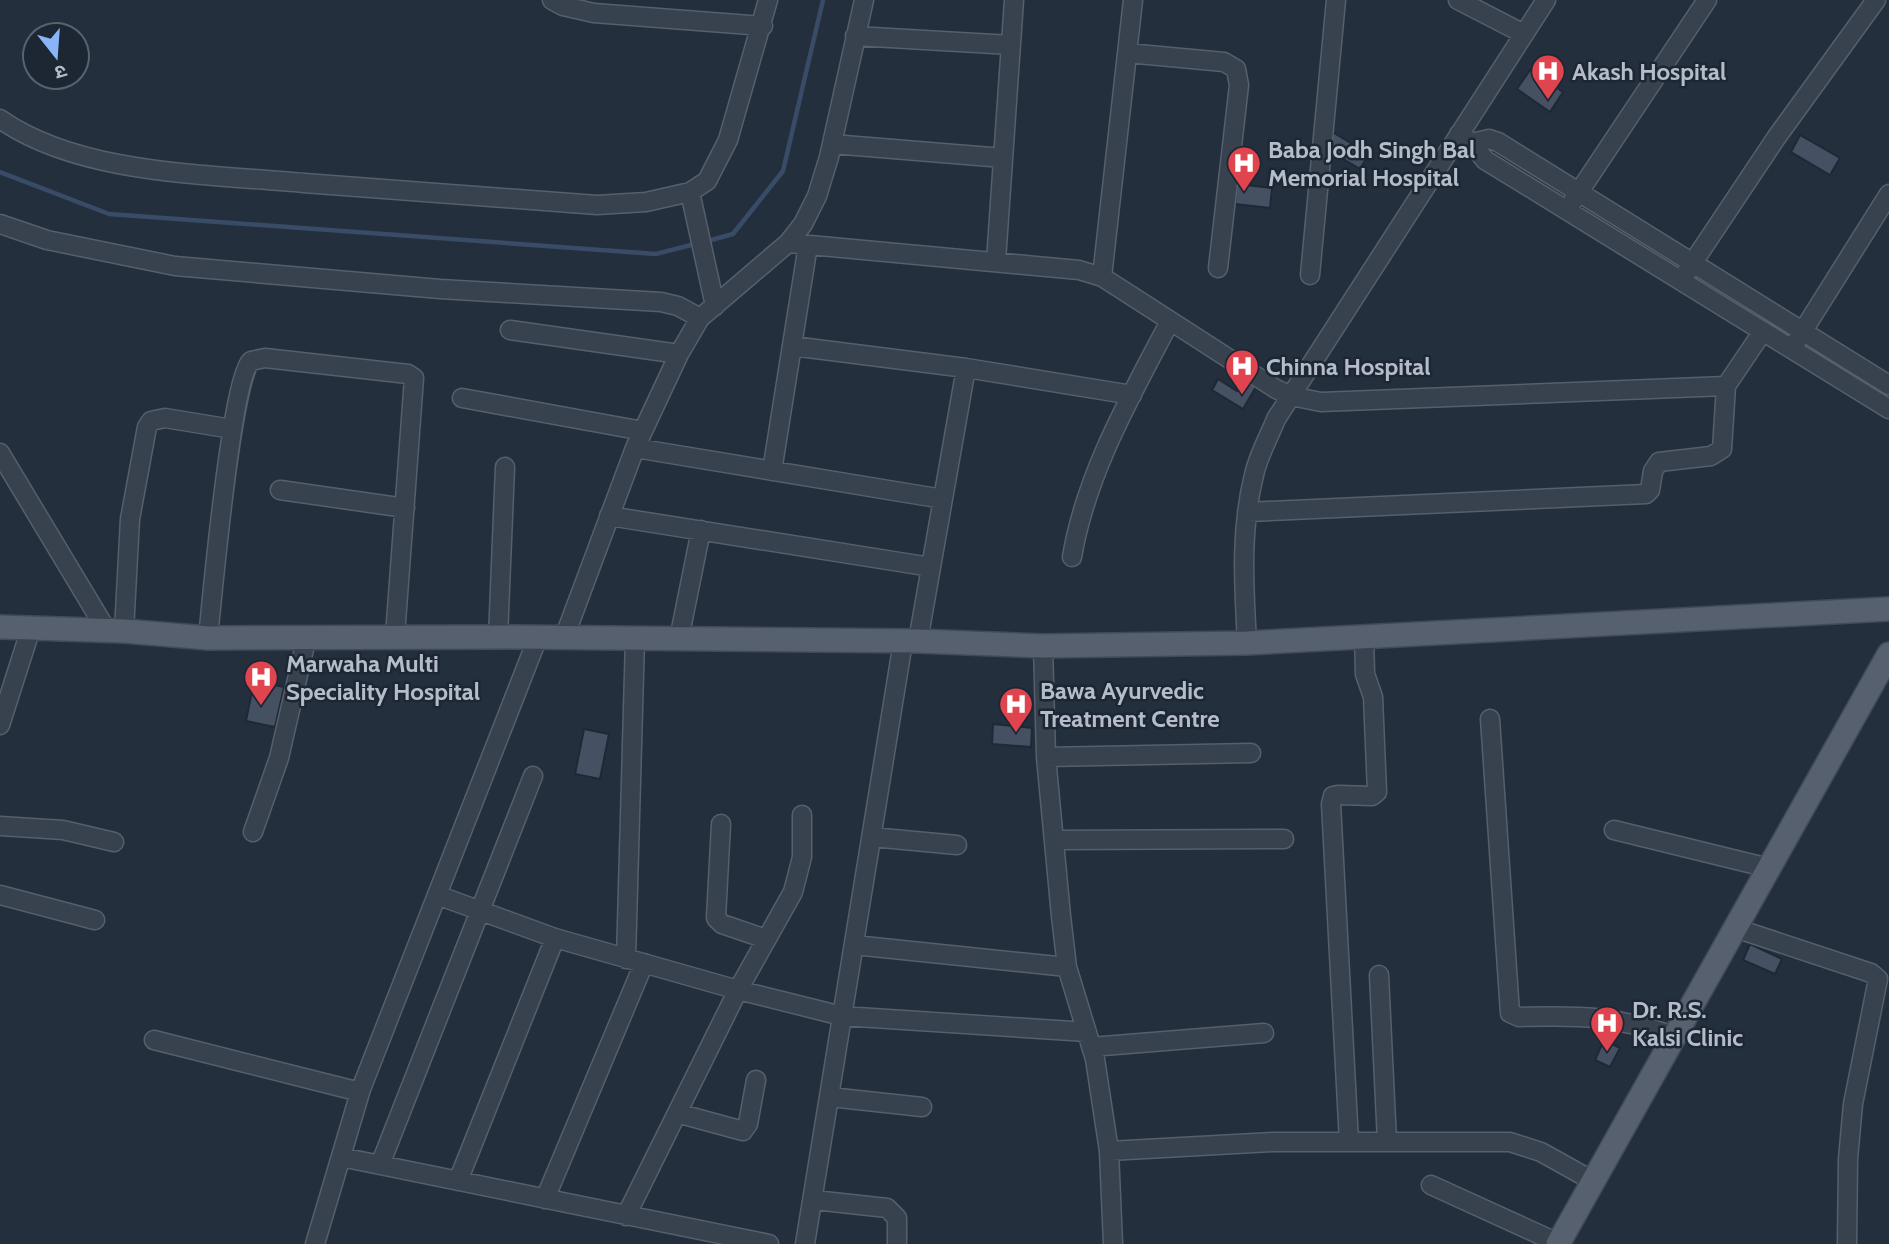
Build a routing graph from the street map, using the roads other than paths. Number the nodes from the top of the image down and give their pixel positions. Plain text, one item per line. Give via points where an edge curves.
1 (552, 0) edge
2 (768, 0) edge
3 (864, 0) edge
4 (1014, 0) edge
5 (1133, 0) edge
6 (1336, 0) edge
7 (1458, 0) edge
8 (1546, 0) edge
9 (1707, 0) edge
10 (1876, 0) edge
11 (763, 26) junction
12 (1524, 34) junction
13 (855, 36) junction
14 (1011, 45) junction
15 (1128, 53) junction
16 (0, 119) edge
17 (1466, 138) junction
18 (832, 144) junction
19 (1003, 158) junction
20 (690, 192) junction
21 (1578, 193) junction
22 (1889, 194) edge
23 (1567, 210) junction
24 (0, 224) edge
25 (788, 243) junction
26 (808, 245) junction
27 (996, 261) junction
28 (1691, 264) junction
29 (1217, 268) dead end
30 (1310, 275) dead end
31 (1102, 277) junction
32 (1682, 281) junction
33 (715, 306) junction
34 (701, 318) junction
35 (1170, 321) junction
36 (510, 330) dead end
37 (1763, 331) junction
38 (1802, 332) junction
39 (792, 346) junction
40 (1791, 348) junction
41 (679, 354) junction
42 (966, 368) junction
43 (1889, 385) edge
44 (1726, 386) junction
45 (1132, 395) junction
46 (1291, 396) junction
47 (462, 398) dead end
48 (1889, 409) edge
49 (232, 429) junction
50 (643, 431) junction
51 (635, 448) junction
52 (0, 453) edge
53 (505, 467) dead end
54 (772, 471) junction
55 (280, 490) dead end
56 (943, 499) junction
57 (405, 508) junction
58 (1247, 512) junction
59 (609, 516) junction
60 (701, 530) junction
61 (1072, 557) dead end
62 (931, 567) junction
63 (1889, 609) edge
64 (0, 627) edge
65 (31, 628) junction
66 (116, 631) junction
67 (307, 636) junction
68 (395, 636) junction
69 (498, 637) junction
70 (537, 637) junction
71 (1364, 637) junction
72 (208, 638) junction
73 (564, 638) junction
74 (635, 638) junction
75 (679, 639) junction
76 (911, 641) junction
77 (1247, 643) junction
78 (1043, 646) junction
79 (1889, 654) edge
80 (1882, 681) edge
81 (1490, 719) dead end
82 (0, 725) edge
83 (1251, 753) dead end
84 (1046, 757) junction
85 (533, 775) dead end
86 (802, 815) dead end
87 (721, 824) dead end
88 (0, 825) edge
89 (1614, 831) dead end
90 (254, 832) dead end
91 (872, 837) junction
92 (1284, 839) dead end
93 (1054, 840) junction
94 (114, 842) dead end
95 (957, 845) dead end
96 (1769, 868) junction
97 (0, 895) edge
98 (437, 895) junction
99 (478, 911) junction
100 (95, 920) dead end
101 (1735, 928) junction
102 (555, 937) junction
103 (766, 939) junction
104 (854, 945) junction
105 (635, 961) junction
106 (1067, 967) junction
107 (1379, 975) dead end
108 (738, 990) junction
109 (842, 1016) junction
110 (1264, 1033) dead end
111 (1674, 1036) junction
112 (155, 1040) dead end
113 (1089, 1040) junction
114 (756, 1080) dead end
115 (360, 1092) junction
116 (830, 1097) junction
117 (922, 1107) dead end
118 (677, 1113) junction
119 (1349, 1142) junction
120 (1387, 1142) junction
121 (1109, 1151) junction
122 (341, 1157) junction
123 (380, 1165) junction
124 (458, 1181) junction
125 (1593, 1181) junction
126 (1431, 1185) dead end
127 (545, 1199) junction
128 (814, 1200) junction
129 (626, 1216) junction
130 (1558, 1243) edge
131 (315, 1244) edge
132 (769, 1244) edge
133 (805, 1244) edge
134 (897, 1244) edge
135 (1113, 1244) edge
136 (1847, 1244) edge

1 - 11 street via 594,13
2 - 11 street
3 - 13 street
4 - 14 street
5 - 15 street
6 - 30 street
7 - 12 street
8 - 12 street
9 - 21 street
10 - 28 street
11 - 20 street via 718,164 707,181
12 - 17 street
13 - 14 street
13 - 18 street
14 - 19 street
15 - 29 street via 1224,62 1236,69 1239,85
15 - 31 street
16 - 20 street via 35,141 71,154 211,175 597,205 646,202
17 - 21 street via 1498,142
17 - 23 street via 1485,160
17 - 46 street
18 - 19 street
18 - 25 street via 817,196
19 - 27 street
20 - 33 street
21 - 23 street
21 - 28 street
22 - 38 street
23 - 32 street
24 - 34 street via 47,240 175,267 661,302
25 - 26 street
25 - 33 street
26 - 27 street
26 - 39 street
27 - 31 street via 1055,266
28 - 32 street
28 - 38 street
31 - 35 street
32 - 37 street
33 - 34 street
34 - 41 street
35 - 45 street
35 - 46 street
36 - 41 street
37 - 40 street
37 - 44 street
38 - 40 street
38 - 43 street
39 - 42 street
39 - 54 street
40 - 48 street
41 - 50 street
42 - 45 street
42 - 56 street
44 - 46 street via 1336,403
44 - 58 street via 1722,449 1711,456 1659,462 1646,494
45 - 61 street via 1088,494
46 - 58 street via 1254,472
47 - 50 street
49 - 57 street via 246,366 258,359 412,376 415,386
49 - 66 street via 164,418 147,427
49 - 72 street
50 - 51 street
51 - 54 street
51 - 59 street
52 - 66 street
53 - 69 street
54 - 56 street
55 - 57 street
56 - 62 street
57 - 68 street
58 - 77 street via 1242,560
59 - 60 street
59 - 73 street
60 - 62 street
60 - 75 street
62 - 76 street
63 - 71 main road
64 - 65 main road
65 - 66 main road
65 - 82 street
66 - 72 main road
67 - 68 main road
67 - 72 main road
67 - 90 street via 279,758
68 - 69 main road
69 - 70 main road
70 - 73 main road
70 - 98 street
71 - 77 main road
71 - 119 street via 1365,674 1373,697 1377,792 1372,796 1333,796 1331,804
73 - 74 main road
74 - 75 main road
74 - 105 street
75 - 76 main road
76 - 78 main road
76 - 91 street
77 - 78 main road
78 - 84 street
79 - 80 main road
80 - 96 main road
81 - 111 street via 1510,1013 1519,1017 1582,1014
83 - 84 street
84 - 93 street
85 - 99 street
86 - 103 street via 799,875
87 - 103 street via 716,918
88 - 94 street via 63,830
89 - 96 street
91 - 95 street
91 - 104 street
92 - 93 street
93 - 106 street
96 - 101 main road
97 - 100 street
98 - 99 street
98 - 115 street
99 - 102 street
99 - 123 street
101 - 111 main road
101 - 136 street via 1878,979 1853,1104
102 - 105 street
102 - 124 street
103 - 108 street
104 - 106 street
104 - 109 street
105 - 108 street
105 - 127 street
106 - 113 street
107 - 120 street
108 - 109 street
108 - 118 street
109 - 113 street
109 - 116 street
110 - 113 street
111 - 125 main road
112 - 115 street
113 - 121 street
114 - 118 street via 743,1131
115 - 122 street
116 - 117 street
116 - 128 street
118 - 129 street
119 - 120 street
119 - 121 street
120 - 125 street via 1510,1142 1541,1152
121 - 135 street
122 - 123 street
122 - 131 street
123 - 124 street
124 - 127 street
125 - 130 main road
126 - 130 street
127 - 129 street
128 - 133 street
128 - 134 street via 887,1208 897,1218
129 - 132 street

